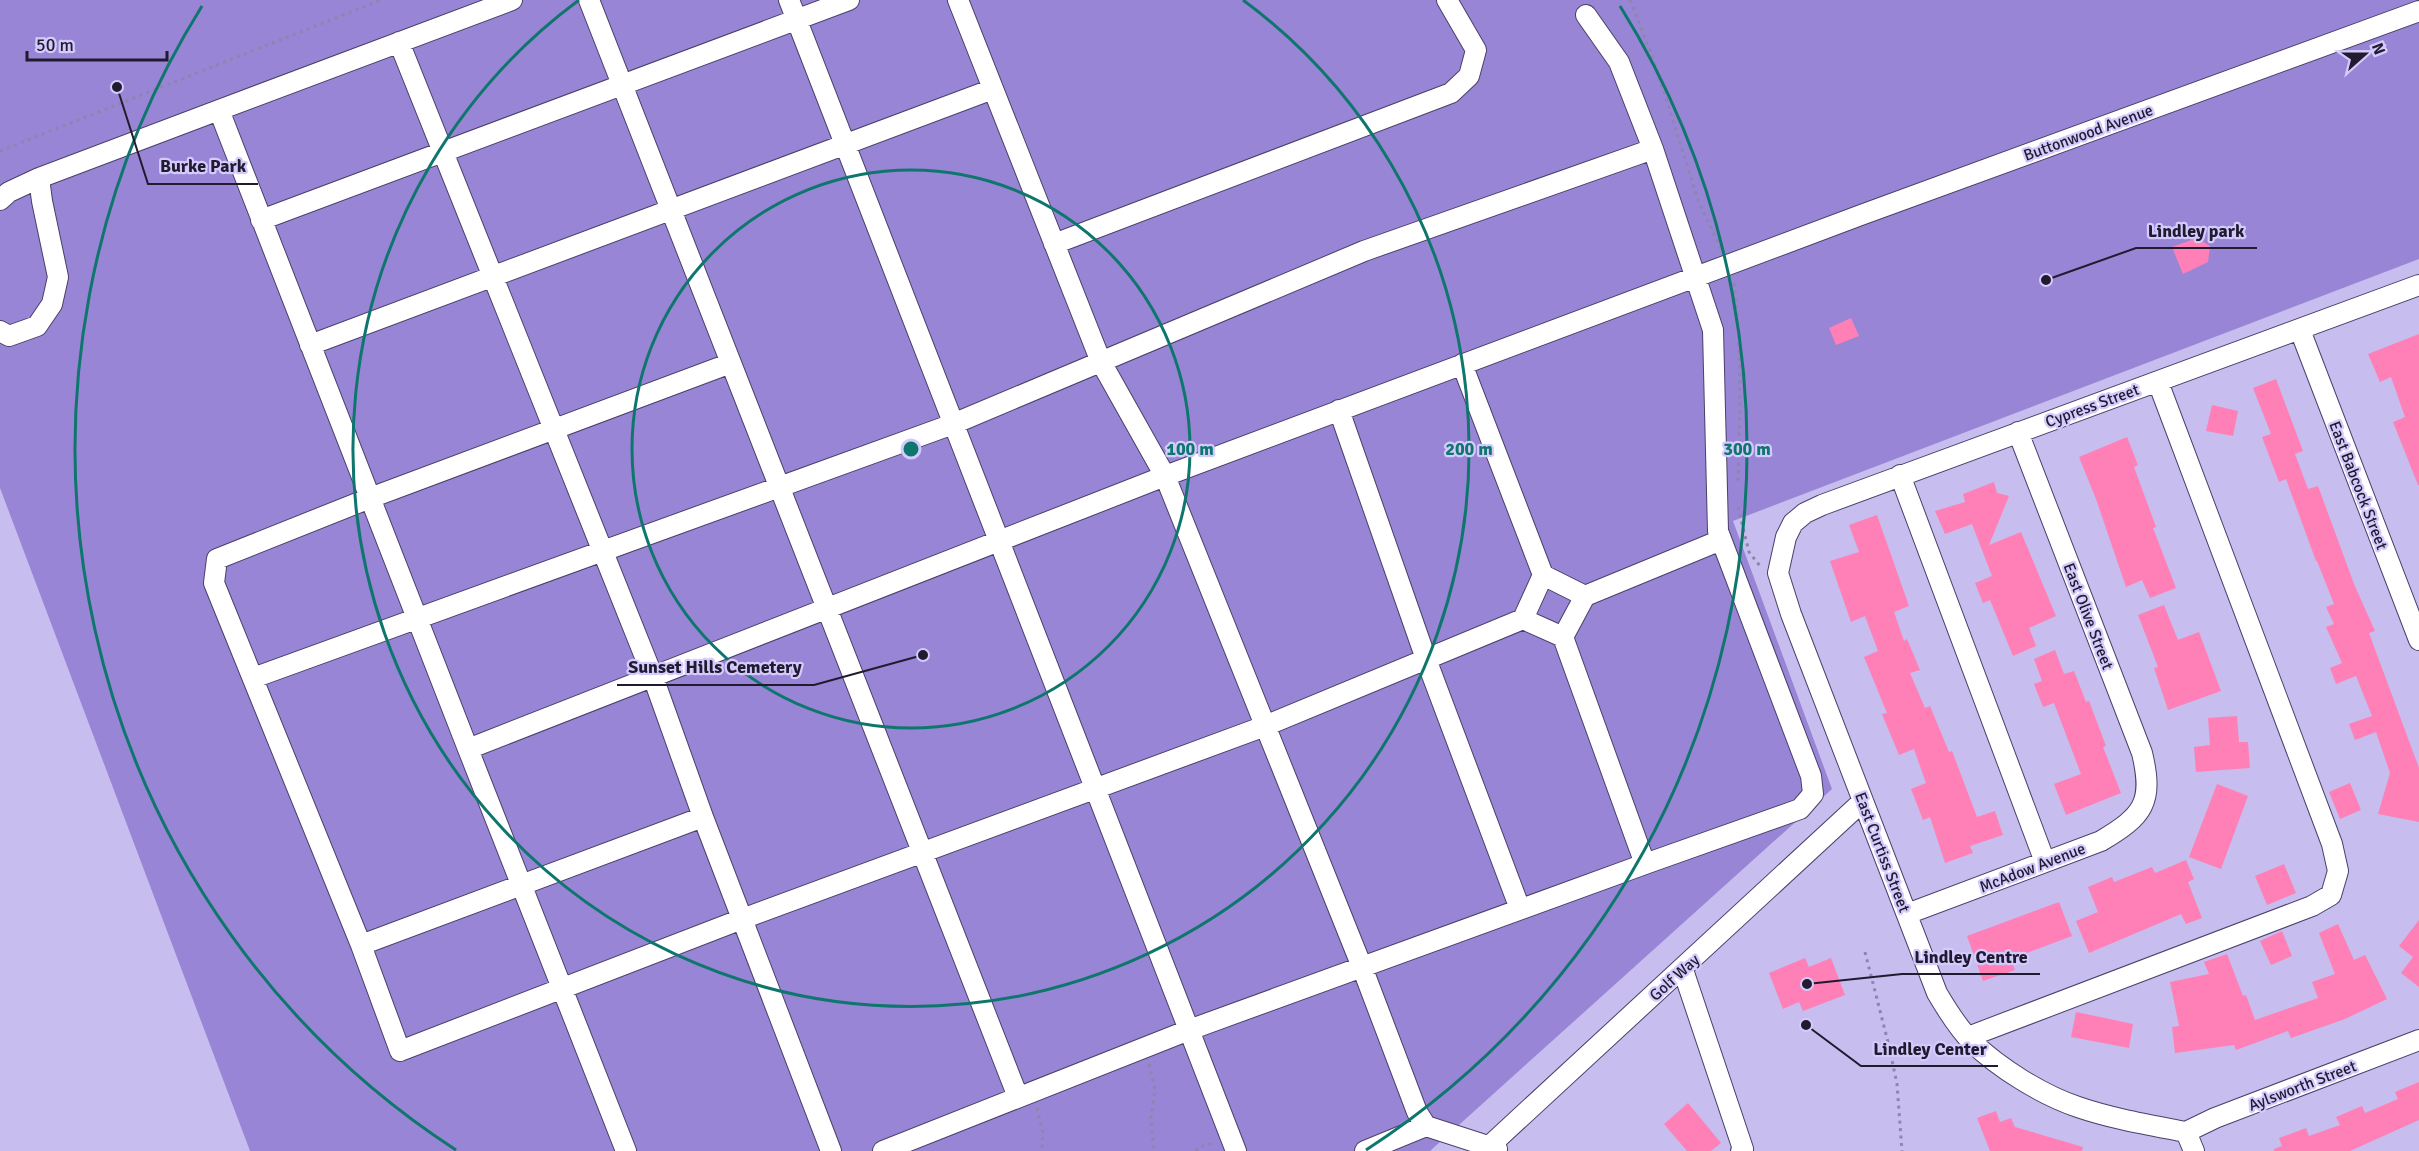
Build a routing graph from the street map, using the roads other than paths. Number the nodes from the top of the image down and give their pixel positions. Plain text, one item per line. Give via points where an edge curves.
1 (512, 0) edge
2 (588, 0) edge
3 (789, 0) edge
4 (849, 0) edge
5 (958, 0) edge
6 (1447, 0) edge
7 (2419, 11) edge
8 (1586, 15) dead end
9 (796, 20) junction
10 (399, 42) junction
11 (622, 85) junction
12 (993, 89) junction
13 (219, 110) junction
14 (844, 144) junction
15 (1653, 149) junction
16 (443, 152) junction
17 (39, 178) junction
18 (0, 200) edge
19 (671, 210) junction
20 (261, 220) junction
21 (1054, 244) junction
22 (493, 276) junction
23 (1697, 276) junction
24 (2419, 285) edge
25 (2300, 330) junction
26 (0, 331) edge
27 (310, 345) junction
28 (1101, 362) junction
29 (731, 363) junction
30 (1462, 364) junction
31 (2158, 382) junction
32 (1339, 410) junction
33 (953, 424) junction
34 (554, 429) junction
35 (2019, 432) junction
36 (1900, 475) junction
37 (1165, 476) junction
38 (779, 487) junction
39 (370, 498) junction
40 (1721, 540) junction
41 (998, 541) junction
42 (1784, 547) joint
43 (603, 551) junction
44 (1543, 576) junction
45 (1585, 596) junction
46 (827, 608) junction
47 (417, 618) junction
48 (1523, 619) junction
49 (1563, 637) junction
50 (2419, 640) edge
51 (1426, 659) junction
52 (653, 677) junction
53 (253, 678) junction
54 (1265, 726) junction
55 (468, 749) junction
56 (1096, 789) junction
57 (1863, 801) junction
58 (2143, 802) joint
59 (704, 817) junction
60 (923, 853) junction
61 (2045, 862) junction
62 (1645, 864) junction
63 (521, 885) junction
64 (1520, 909) junction
65 (1907, 914) junction
66 (742, 920) junction
67 (361, 945) junction
68 (1362, 967) junction
69 (1683, 970) junction
70 (562, 990) junction
71 (1189, 1030) junction
72 (1968, 1037) junction
73 (2419, 1040) edge
74 (1025, 1095) junction
75 (1426, 1126) junction
76 (2186, 1132) junction
77 (1491, 1150) edge
78 (626, 1151) edge
79 (831, 1151) edge
80 (883, 1151) edge
81 (1236, 1151) edge
82 (1365, 1151) edge
83 (1741, 1151) edge
84 (2194, 1151) edge

1 - 10 street
2 - 11 street
3 - 9 street
4 - 9 street
5 - 12 street
6 - 21 street via 1476,50 1469,76 1451,93
7 - 23 street, Buttonwood Avenue
8 - 15 street via 1619,62
9 - 11 street
9 - 14 street
10 - 13 street
10 - 16 street
11 - 16 street
11 - 19 street
12 - 14 street
12 - 21 street
13 - 17 street
13 - 20 street
14 - 19 street
14 - 33 street
15 - 23 street
15 - 28 street via 1364,252
16 - 20 street
16 - 22 street
17 - 18 street
17 - 26 street via 58,277 52,304 37,326 9,336
19 - 22 street
19 - 29 street
20 - 27 street
21 - 28 street
22 - 27 street
22 - 34 street
23 - 30 street, Buttonwood Avenue
23 - 40 street via 1713,330
24 - 25 street, Cypress Street
25 - 31 street, Cypress Street
25 - 50 street, East Babcock Street
27 - 39 street
28 - 33 street
28 - 37 street
29 - 34 street
29 - 38 street
30 - 32 street, Buttonwood Avenue
30 - 44 street
31 - 35 street, Cypress Street
31 - 72 street via 2332,844 2338,871 2331,895 2312,906
32 - 37 street, Buttonwood Avenue
32 - 51 street
33 - 38 street
33 - 41 street
34 - 39 street
34 - 43 street
35 - 36 street, Cypress Street
35 - 58 street, East Olive Street via 2142,753 2147,782
36 - 42 street, Cypress Street via 1805,513 1793,523
36 - 61 street
37 - 41 street, Buttonwood Avenue
37 - 54 street
38 - 43 street
38 - 46 street
39 - 47 street
39 - 53 street via 218,559 214,583
40 - 45 street
40 - 62 street via 1811,776 1812,794 1800,808
41 - 46 street, Buttonwood Avenue
41 - 56 street
42 - 57 street, East Curtiss Street via 1778,573
43 - 47 street
43 - 52 street
44 - 45 street
44 - 48 street
45 - 49 street
46 - 52 street, Buttonwood Avenue
46 - 60 street
47 - 53 street
47 - 55 street
48 - 49 street
48 - 51 street
49 - 62 street
51 - 54 street
51 - 64 street
52 - 55 street, Buttonwood Avenue
52 - 59 street
53 - 67 street
54 - 56 street
54 - 68 street
55 - 63 street
56 - 60 street
56 - 71 street
57 - 65 street, East Curtiss Street
57 - 69 street, Golf Way
58 - 61 street, McAdow Avenue via 2138,815 2101,841
59 - 63 street
59 - 66 street
60 - 66 street
60 - 74 street
61 - 65 street, McAdow Avenue
62 - 64 street
63 - 67 street
63 - 70 street
64 - 68 street
65 - 72 street, East Curtiss Street via 1937,993
66 - 70 street
66 - 79 street
67 - 70 street via 400,1051
68 - 71 street
68 - 75 street via 1417,1112
69 - 77 street, Golf Way
69 - 83 street
70 - 78 street
71 - 74 street
71 - 81 street
72 - 76 street, East Curtiss Street via 1994,1060 2068,1104
73 - 76 street, Aylsworth Street
74 - 80 street
75 - 77 street
75 - 82 street
76 - 84 street

